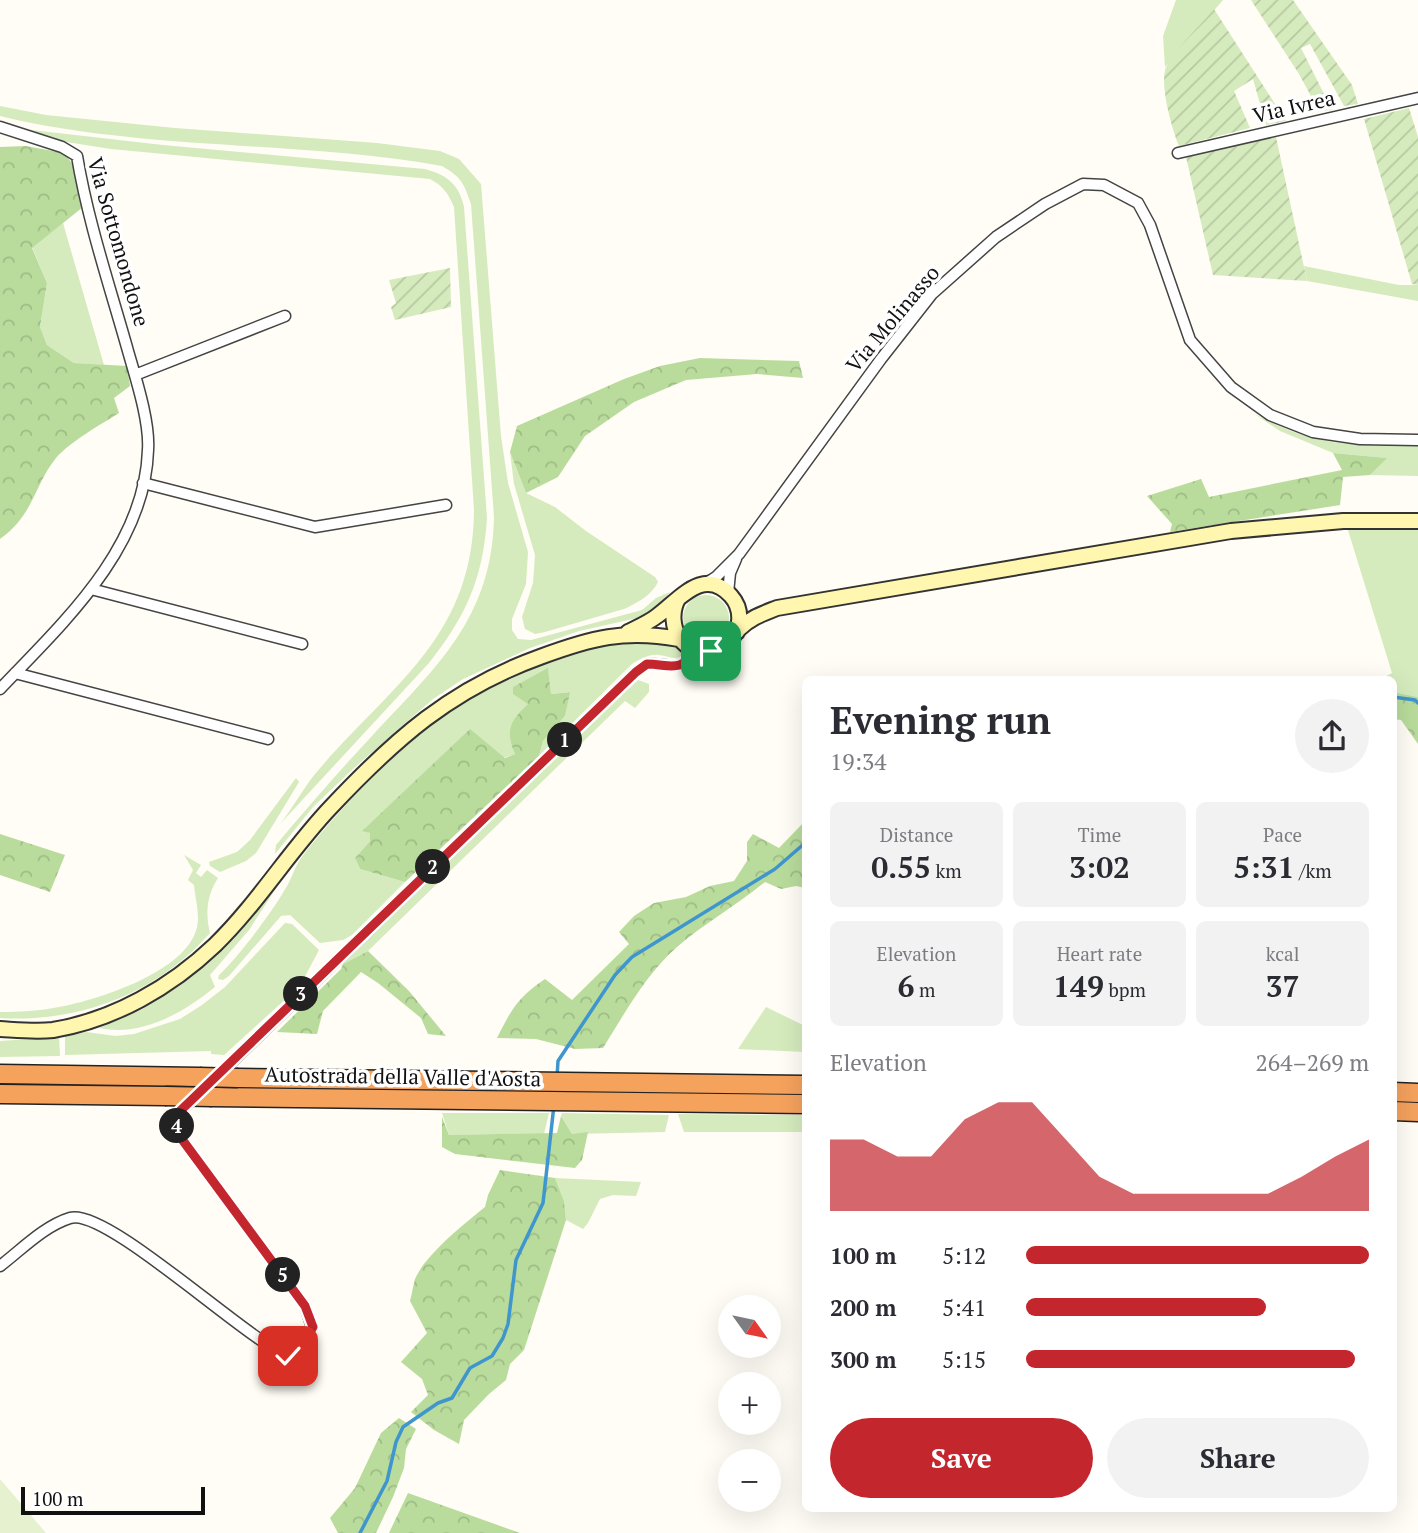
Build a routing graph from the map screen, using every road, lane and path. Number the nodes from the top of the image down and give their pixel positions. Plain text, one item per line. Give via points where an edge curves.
1 (1418, 98) edge
2 (0, 127) edge
3 (1178, 153) dead end
4 (285, 316) dead end
5 (135, 375) junction
6 (1418, 440) edge
7 (143, 483) junction
8 (446, 506) dead end
9 (1418, 521) edge
10 (738, 554) junction
11 (704, 584) junction
12 (91, 589) junction
13 (731, 596) junction
14 (678, 600) junction
15 (777, 608) junction
16 (737, 632) junction
17 (627, 633) junction
18 (679, 639) junction
19 (302, 644) dead end
20 (695, 650) junction
21 (15, 673) junction
22 (0, 689) edge
23 (268, 739) dead end
24 (0, 1030) edge
25 (0, 1074) edge
26 (802, 1085) edge
27 (1397, 1093) edge
28 (1418, 1093) edge
29 (0, 1094) edge
30 (802, 1104) edge
31 (1397, 1111) edge
32 (1418, 1112) edge
33 (0, 1266) edge

1 - 3 street, Via Ivrea
2 - 5 street, Via Sottomondone via 77,156
4 - 5 street
5 - 7 street, Via Sottomondone via 149,447
6 - 10 street, Via Molinasso via 1313,432 1270,415 1231,387 1190,340 1138,203 1104,184 1083,184 996,237 932,294
7 - 8 street via 315,527
7 - 12 street, Via Sottomondone via 118,546
9 - 15 main road via 1343,521 1231,531
10 - 11 street
10 - 13 street via 730,573
11 - 13 main road
11 - 14 main road
12 - 19 street
12 - 21 street, Via Sottomondone
13 - 15 main road via 750,607
13 - 16 main road via 739,616
14 - 17 main road
14 - 18 main road via 672,619
15 - 16 main road via 755,616
16 - 20 main road via 719,649
17 - 18 main road
17 - 24 main road via 518,665 437,708 329,809 216,944 174,979 142,999 84,1023 51,1030
18 - 20 main road
20 - 33 street via 683,663 672,667 647,664 636,672 178,1113 181,1138 305,1306 313,1327 302,1345 288,1356 280,1353 152,1258 91,1220 72,1217 50,1228
21 - 22 street, Via Sottomondone
21 - 23 street
25 - 26 highway, Autostrada della Valle d'Aosta, bridge
27 - 28 highway
29 - 30 highway, Autostrada della Valle d'Aosta, bridge
31 - 32 highway

